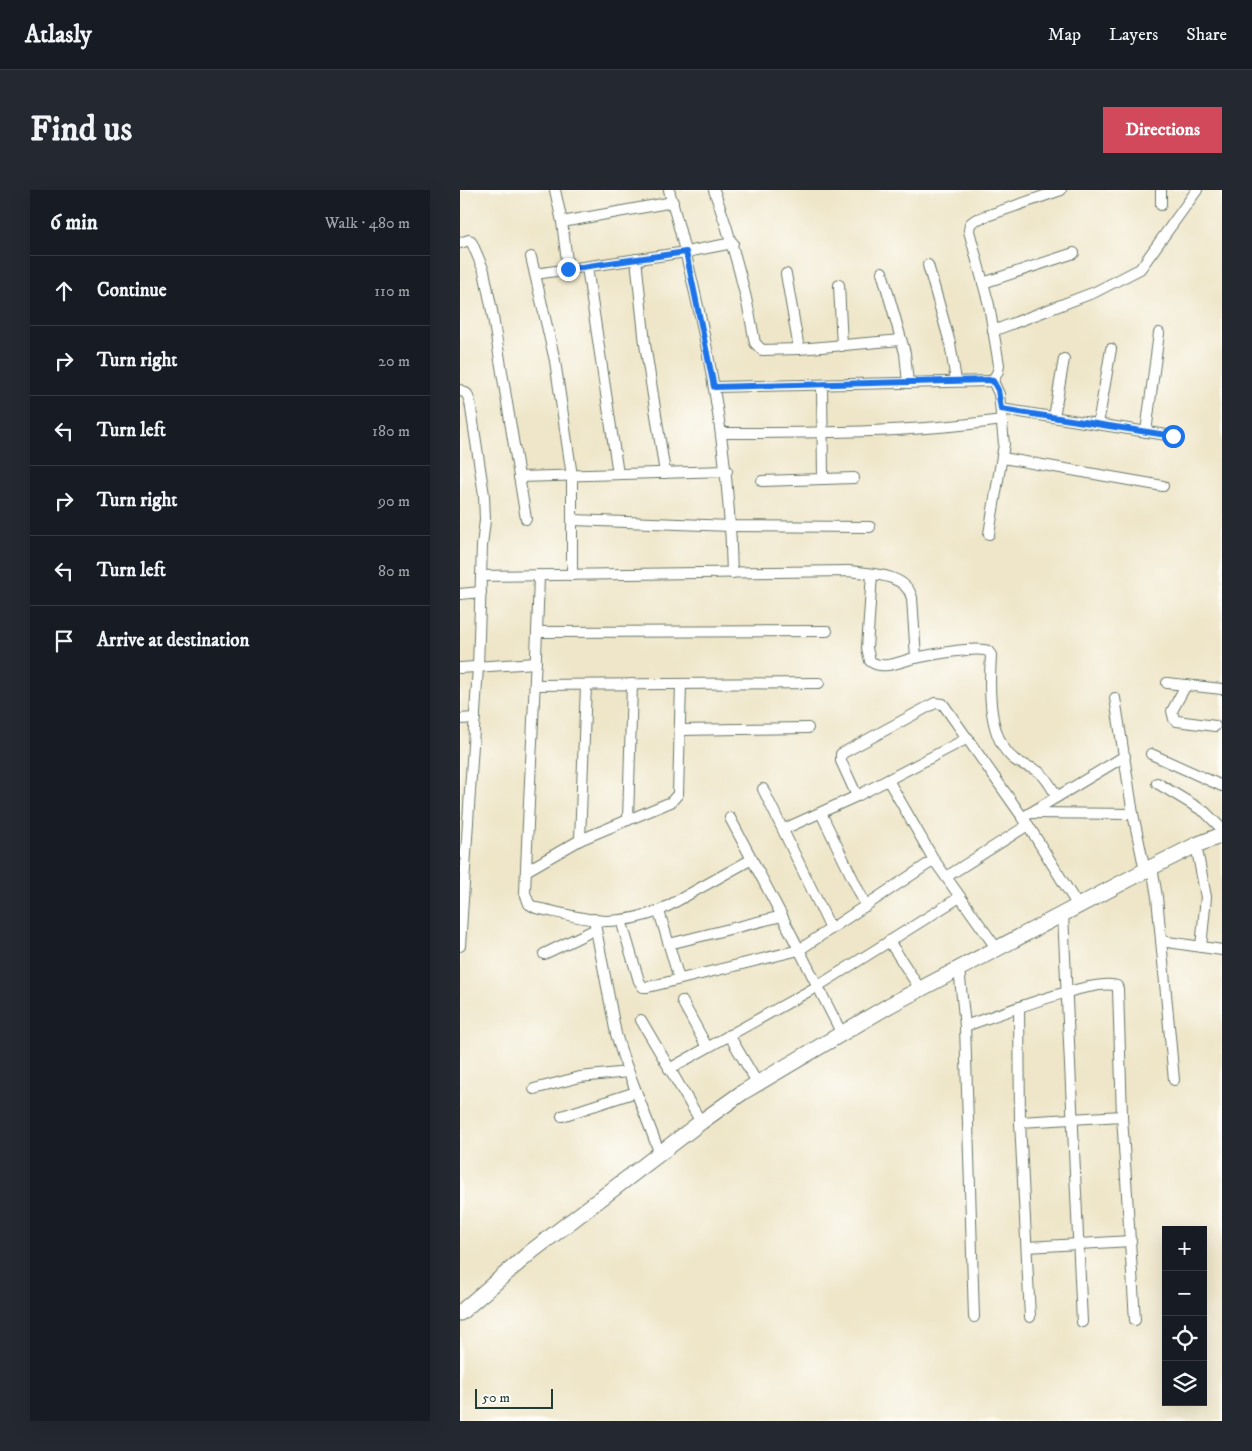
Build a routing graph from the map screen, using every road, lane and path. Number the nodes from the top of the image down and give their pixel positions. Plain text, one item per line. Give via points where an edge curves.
1 (554, 190) edge
2 (669, 190) edge
3 (714, 190) edge
4 (1061, 190) edge
5 (1161, 190) edge
6 (1197, 190) edge
7 (673, 202) junction
8 (1161, 205) dead end
9 (562, 222) junction
10 (460, 243) edge
11 (733, 243) junction
12 (686, 252) junction
13 (1074, 253) dead end
14 (531, 257) dead end
15 (636, 259) junction
16 (928, 265) dead end
17 (588, 267) junction
18 (568, 269) junction
19 (882, 272) dead end
20 (535, 274) junction
21 (786, 274) dead end
22 (983, 283) junction
23 (839, 285) dead end
24 (993, 331) junction
25 (1159, 333) dead end
26 (901, 340) junction
27 (842, 346) junction
28 (799, 349) junction
29 (1111, 349) dead end
30 (1064, 359) dead end
31 (956, 381) junction
32 (908, 383) junction
33 (822, 385) junction
34 (995, 385) junction
35 (714, 387) junction
36 (460, 390) edge
37 (1001, 409) junction
38 (1054, 417) junction
39 (1002, 420) junction
40 (1098, 424) junction
41 (1146, 432) junction
42 (722, 433) junction
43 (822, 433) junction
44 (1173, 436) dead end
45 (1002, 458) junction
46 (726, 471) junction
47 (665, 473) junction
48 (618, 474) junction
49 (572, 476) junction
50 (519, 477) junction
51 (854, 478) dead end
52 (823, 479) junction
53 (762, 481) dead end
54 (1163, 486) dead end
55 (526, 519) dead end
56 (573, 520) junction
57 (731, 526) junction
58 (870, 527) dead end
59 (989, 534) dead end
60 (732, 572) junction
61 (872, 574) junction
62 (539, 575) junction
63 (572, 575) junction
64 (482, 576) junction
65 (481, 592) junction
66 (460, 594) edge
67 (827, 631) dead end
68 (537, 632) junction
69 (916, 658) junction
70 (536, 663) junction
71 (478, 667) junction
72 (460, 668) edge
73 (819, 683) dead end
74 (1167, 683) dead end
75 (632, 684) junction
76 (682, 684) junction
77 (535, 685) junction
78 (586, 685) junction
79 (1186, 685) junction
80 (1222, 688) edge
81 (1115, 698) dead end
82 (460, 718) edge
83 (475, 718) junction
84 (1215, 726) dead end
85 (808, 728) dead end
86 (680, 730) junction
87 (968, 738) junction
88 (1151, 754) dead end
89 (1125, 756) junction
90 (888, 780) junction
91 (1156, 783) dead end
92 (1222, 786) edge
93 (763, 789) dead end
94 (857, 796) junction
95 (1058, 796) junction
96 (821, 813) junction
97 (1134, 814) junction
98 (730, 818) dead end
99 (1027, 819) junction
100 (628, 820) junction
101 (784, 829) junction
102 (1222, 829) edge
103 (1222, 835) edge
104 (580, 840) junction
105 (1196, 845) junction
106 (752, 859) junction
107 (934, 860) junction
108 (1149, 869) junction
109 (526, 872) junction
110 (946, 877) junction
111 (960, 897) junction
112 (866, 906) junction
113 (1078, 906) junction
114 (659, 911) junction
115 (1063, 914) junction
116 (782, 916) junction
117 (621, 920) junction
118 (595, 924) junction
119 (831, 928) junction
120 (889, 941) junction
121 (1161, 941) junction
122 (669, 944) junction
123 (460, 946) edge
124 (1201, 947) junction
125 (997, 949) junction
126 (799, 950) junction
127 (1222, 950) edge
128 (544, 954) dead end
129 (959, 969) junction
130 (679, 979) junction
131 (818, 986) junction
132 (920, 989) junction
133 (1066, 992) junction
134 (682, 1001) dead end
135 (1019, 1008) junction
136 (640, 1020) dead end
137 (965, 1026) junction
138 (842, 1034) junction
139 (729, 1035) junction
140 (707, 1047) junction
141 (670, 1069) junction
142 (628, 1072) junction
143 (1174, 1080) dead end
144 (758, 1084) junction
145 (534, 1089) dead end
146 (636, 1092) junction
147 (562, 1116) dead end
148 (1122, 1116) junction
149 (1072, 1119) junction
150 (701, 1122) junction
151 (1020, 1122) junction
152 (660, 1154) junction
153 (1131, 1241) junction
154 (1079, 1243) junction
155 (1026, 1247) junction
156 (460, 1312) edge
157 (974, 1317) dead end
158 (1030, 1317) dead end
159 (1135, 1320) dead end
160 (1082, 1322) dead end

1 - 9 street
2 - 7 street
3 - 11 street
4 - 22 street via 970,224
5 - 8 street
6 - 24 street via 1140,269 1096,292
7 - 9 street
7 - 12 street
9 - 18 street
10 - 50 street via 469,240 472,243 484,271
11 - 12 street
11 - 28 street via 755,344 762,350
12 - 15 street
12 - 35 street
13 - 22 street
14 - 20 street
15 - 17 street
15 - 47 street
16 - 31 street via 950,343
17 - 18 street
17 - 48 street
18 - 20 street
19 - 26 street
20 - 49 street via 555,362
21 - 28 street
22 - 24 street
23 - 27 street
24 - 34 street via 998,371
25 - 41 street
26 - 27 street
26 - 32 street
27 - 28 street
29 - 40 street
30 - 38 street
31 - 32 street
31 - 34 street
32 - 33 street
33 - 35 street
33 - 43 street
34 - 37 street
35 - 42 street
36 - 64 street via 470,402 484,495
37 - 38 street
37 - 39 street
38 - 40 street
39 - 43 street via 946,428
39 - 45 street
40 - 41 street
41 - 44 street
42 - 43 street
42 - 46 street
43 - 52 street
45 - 54 street
45 - 59 street
46 - 47 street
46 - 57 street
47 - 48 street
48 - 49 street
49 - 50 street
49 - 56 street
50 - 55 street
51 - 52 street
52 - 53 street
56 - 57 street
56 - 63 street
57 - 58 street
57 - 60 street
60 - 61 street via 849,571
60 - 63 street
61 - 69 street via 894,579 910,590
61 - 69 street via 867,648 870,661 886,666
62 - 63 street
62 - 64 street
62 - 68 street
64 - 65 street
65 - 66 street
65 - 71 street
67 - 68 street
68 - 70 street
69 - 95 street via 988,651 995,726 1006,750 1015,760 1039,772
70 - 71 street
70 - 77 street
71 - 72 street
71 - 83 street
73 - 76 street
74 - 79 street
75 - 76 street
75 - 78 street
75 - 100 street
76 - 86 street
77 - 78 street
77 - 109 street
78 - 104 street
79 - 80 street
79 - 84 street via 1172,711 1174,719
81 - 89 street
82 - 83 street
83 - 123 street
85 - 86 street
86 - 100 street via 678,794 675,799
87 - 90 street
87 - 94 street via 946,706 935,703 841,754
87 - 99 street
88 - 92 street
89 - 95 street
89 - 97 street
90 - 94 street
90 - 107 street
91 - 102 street via 1205,812
93 - 101 street
94 - 96 street
95 - 99 street
96 - 101 street
96 - 112 street
97 - 99 street
97 - 108 street
98 - 106 street
99 - 110 street
99 - 113 street
100 - 104 street
101 - 119 street
103 - 105 main road
104 - 109 street
105 - 108 main road
105 - 124 street via 1206,897
106 - 114 street
106 - 116 street
107 - 110 street
107 - 112 street
108 - 113 main road
108 - 121 street
109 - 118 street via 526,900 529,904
110 - 111 street
111 - 120 street
111 - 125 street
112 - 119 street
113 - 115 main road
114 - 117 street
114 - 122 street
115 - 125 main road
115 - 133 street
116 - 122 street
116 - 126 street
117 - 118 street
117 - 130 street via 640,985 648,987
118 - 128 street
118 - 142 street via 616,1034
119 - 126 street
120 - 131 street
120 - 132 street
121 - 124 street
121 - 143 street
122 - 130 street
124 - 127 street
125 - 129 main road
126 - 130 street
126 - 131 street
129 - 132 main road
129 - 137 street
131 - 138 street
131 - 139 street
132 - 138 main road
133 - 135 street
133 - 148 street via 1109,984 1117,986
133 - 149 street
134 - 140 street
135 - 137 street
135 - 151 street
136 - 141 street
137 - 157 street
138 - 144 main road
139 - 140 street
139 - 144 street
140 - 141 street
141 - 150 street
142 - 145 street via 580,1077
142 - 146 street
144 - 150 main road
146 - 147 street
146 - 152 street
148 - 149 street
148 - 153 street
149 - 151 street
149 - 154 street
150 - 152 main road
151 - 155 street
152 - 156 main road via 532,1251
153 - 154 street
153 - 159 street
154 - 155 street
154 - 160 street
155 - 158 street

